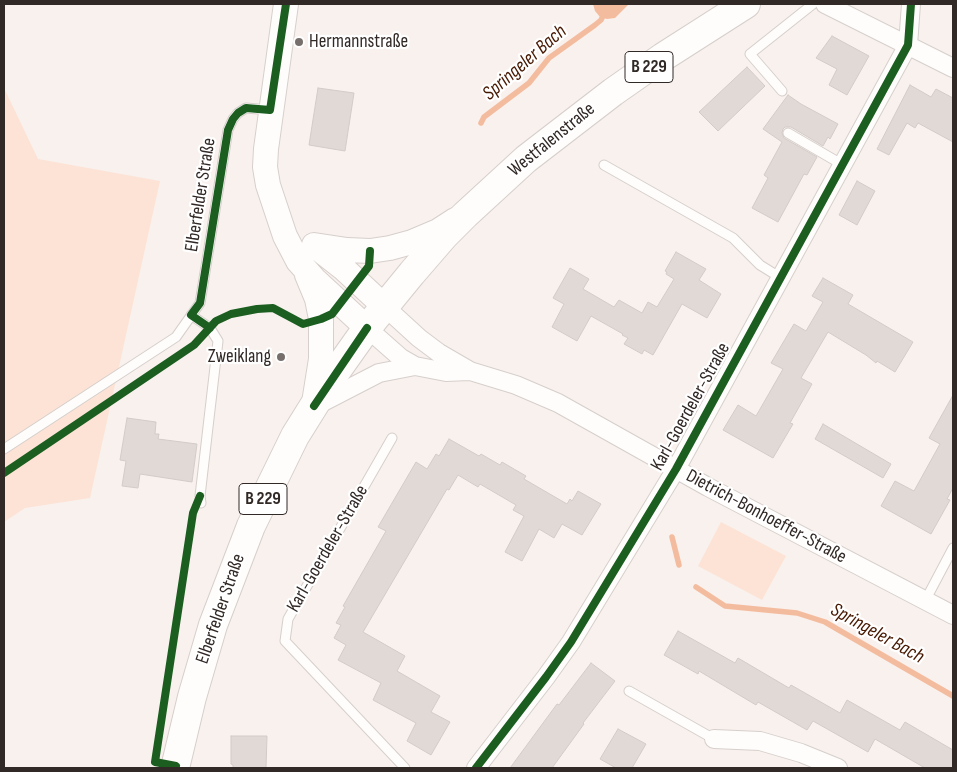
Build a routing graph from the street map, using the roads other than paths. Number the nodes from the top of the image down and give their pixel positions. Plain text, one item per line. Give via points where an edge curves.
1 (286, 4) edge
2 (746, 4) edge
3 (813, 4) edge
4 (825, 4) edge
5 (911, 4) edge
6 (908, 45) junction
7 (953, 68) edge
8 (782, 90) dead end
9 (270, 110) junction
10 (788, 133) dead end
11 (604, 165) dead end
12 (843, 165) junction
13 (278, 214) junction
14 (466, 214) junction
15 (314, 245) junction
16 (306, 270) junction
17 (781, 278) junction
18 (384, 306) junction
19 (191, 315) junction
20 (367, 328) junction
21 (415, 366) junction
22 (470, 371) junction
23 (314, 406) junction
24 (392, 438) dead end
25 (4, 449) edge
26 (676, 469) junction
27 (201, 503) dead end
28 (953, 548) edge
29 (926, 600) junction
30 (953, 615) edge
31 (629, 691) dead end
32 (714, 739) joint
33 (175, 768) edge
34 (405, 768) edge
35 (476, 768) edge
36 (838, 768) edge

1 - 9 street
2 - 14 main road, Westfalenstraße / B 229 via 663,57 570,124
3 - 8 lane via 750,54
4 - 6 street
5 - 6 street
6 - 7 street
6 - 12 street, Karl-Goerdeler-Straße
9 - 13 street via 265,167
9 - 19 lane, Elberfelder Straße via 246,108 232,119 200,303
10 - 12 lane
11 - 17 lane via 733,238 760,265
12 - 17 street, Karl-Goerdeler-Straße
13 - 15 street
13 - 16 street via 291,250
14 - 15 street via 438,231 390,248 362,251
14 - 18 main road, Westfalenstraße / B 229
15 - 18 street
16 - 20 street
16 - 23 street via 321,319 321,359
17 - 26 street, Karl-Goerdeler-Straße
18 - 20 main road, Elberfelder Straße / B 229
18 - 22 street, Dietrich-Bonhoeffer-Straße via 432,348
19 - 25 lane, Elberfelder Straße via 176,337
19 - 27 lane via 210,328 218,341
20 - 21 street, Dietrich-Bonhoeffer-Straße
20 - 23 main road, Elberfelder Straße / B 229
21 - 22 street, Dietrich-Bonhoeffer-Straße via 446,372
21 - 23 street via 379,373
22 - 26 street, Dietrich-Bonhoeffer-Straße via 543,396
23 - 33 main road, Elberfelder Straße / B 229 via 268,489 222,597 200,667
24 - 34 lane, Karl-Goerdeler-Straße via 288,619 285,641
26 - 29 street, Dietrich-Bonhoeffer-Straße
26 - 35 street, Karl-Goerdeler-Straße via 570,642
28 - 29 lane
29 - 30 street, Dietrich-Bonhoeffer-Straße
31 - 32 lane
32 - 36 street via 760,741 801,752

